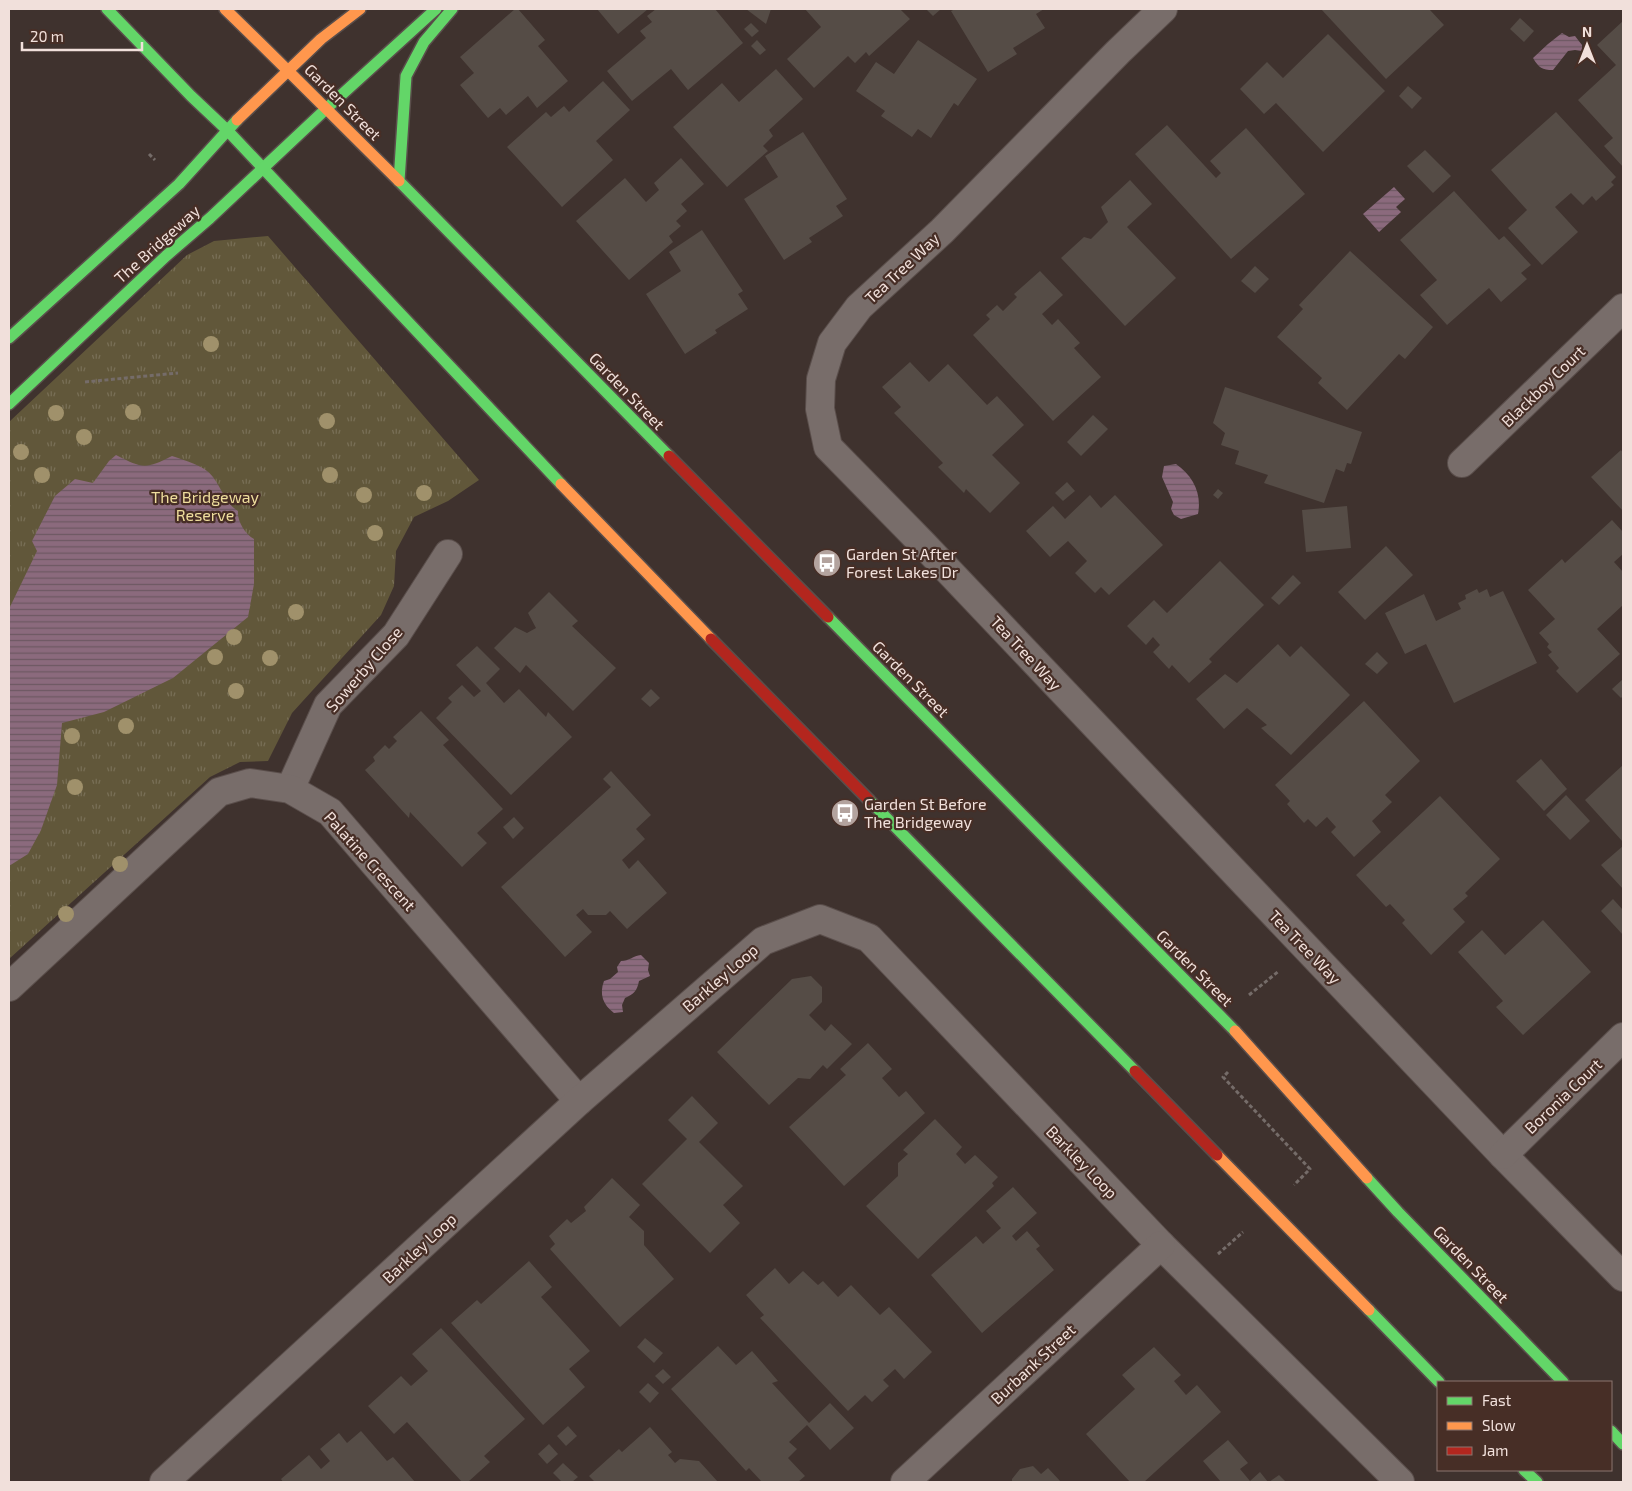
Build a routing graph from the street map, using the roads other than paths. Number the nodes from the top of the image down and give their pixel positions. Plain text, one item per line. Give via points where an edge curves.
1 (107, 9) edge
2 (225, 9) edge
3 (360, 9) edge
4 (436, 9) edge
5 (452, 9) edge
6 (1163, 9) edge
7 (289, 71) junction
8 (327, 108) junction
9 (227, 130) junction
10 (263, 169) junction
11 (399, 181) junction
12 (1623, 308) edge
13 (9, 338) edge
14 (9, 404) edge
15 (1462, 464) dead end
16 (448, 554) dead end
17 (290, 789) junction
18 (9, 987) edge
19 (1623, 1037) edge
20 (579, 1101) junction
21 (1503, 1155) junction
22 (1161, 1245) junction
23 (1623, 1277) edge
24 (1438, 1381) edge
25 (1563, 1381) edge
26 (1612, 1432) edge
27 (1623, 1444) edge
28 (1525, 1471) edge
29 (164, 1482) edge
30 (905, 1482) edge
31 (1400, 1482) edge
32 (1537, 1482) edge

1 - 9 main road
2 - 7 main road, Garden Street
3 - 7 main road, The Bridgeway via 321,39
4 - 8 main road, The Bridgeway
5 - 11 main road via 424,42 406,76
6 - 21 street, Tea Tree Way via 942,231 859,307 832,344 821,380 820,409 828,447
7 - 8 main road, Garden Street
7 - 9 main road, The Bridgeway
8 - 10 main road, The Bridgeway
8 - 11 main road, Garden Street
9 - 10 main road
9 - 13 main road, The Bridgeway via 179,184
10 - 14 main road, The Bridgeway
10 - 24 main road via 589,514
11 - 25 main road, Garden Street via 1251,1047 1398,1212
12 - 15 street, Blackboy Court
16 - 17 street, Sowerby Close via 396,635 328,705
17 - 18 street, Palatine Crescent via 250,783 219,792
17 - 20 street, Palatine Crescent via 330,812
19 - 21 street, Boronia Court
20 - 22 street, Barkley Loop via 763,941 820,919 869,938
20 - 29 street, Barkley Loop
21 - 23 street, Tea Tree Way
22 - 30 street, Burbank Street
22 - 31 street, Barkley Loop
26 - 27 main road
28 - 32 main road

